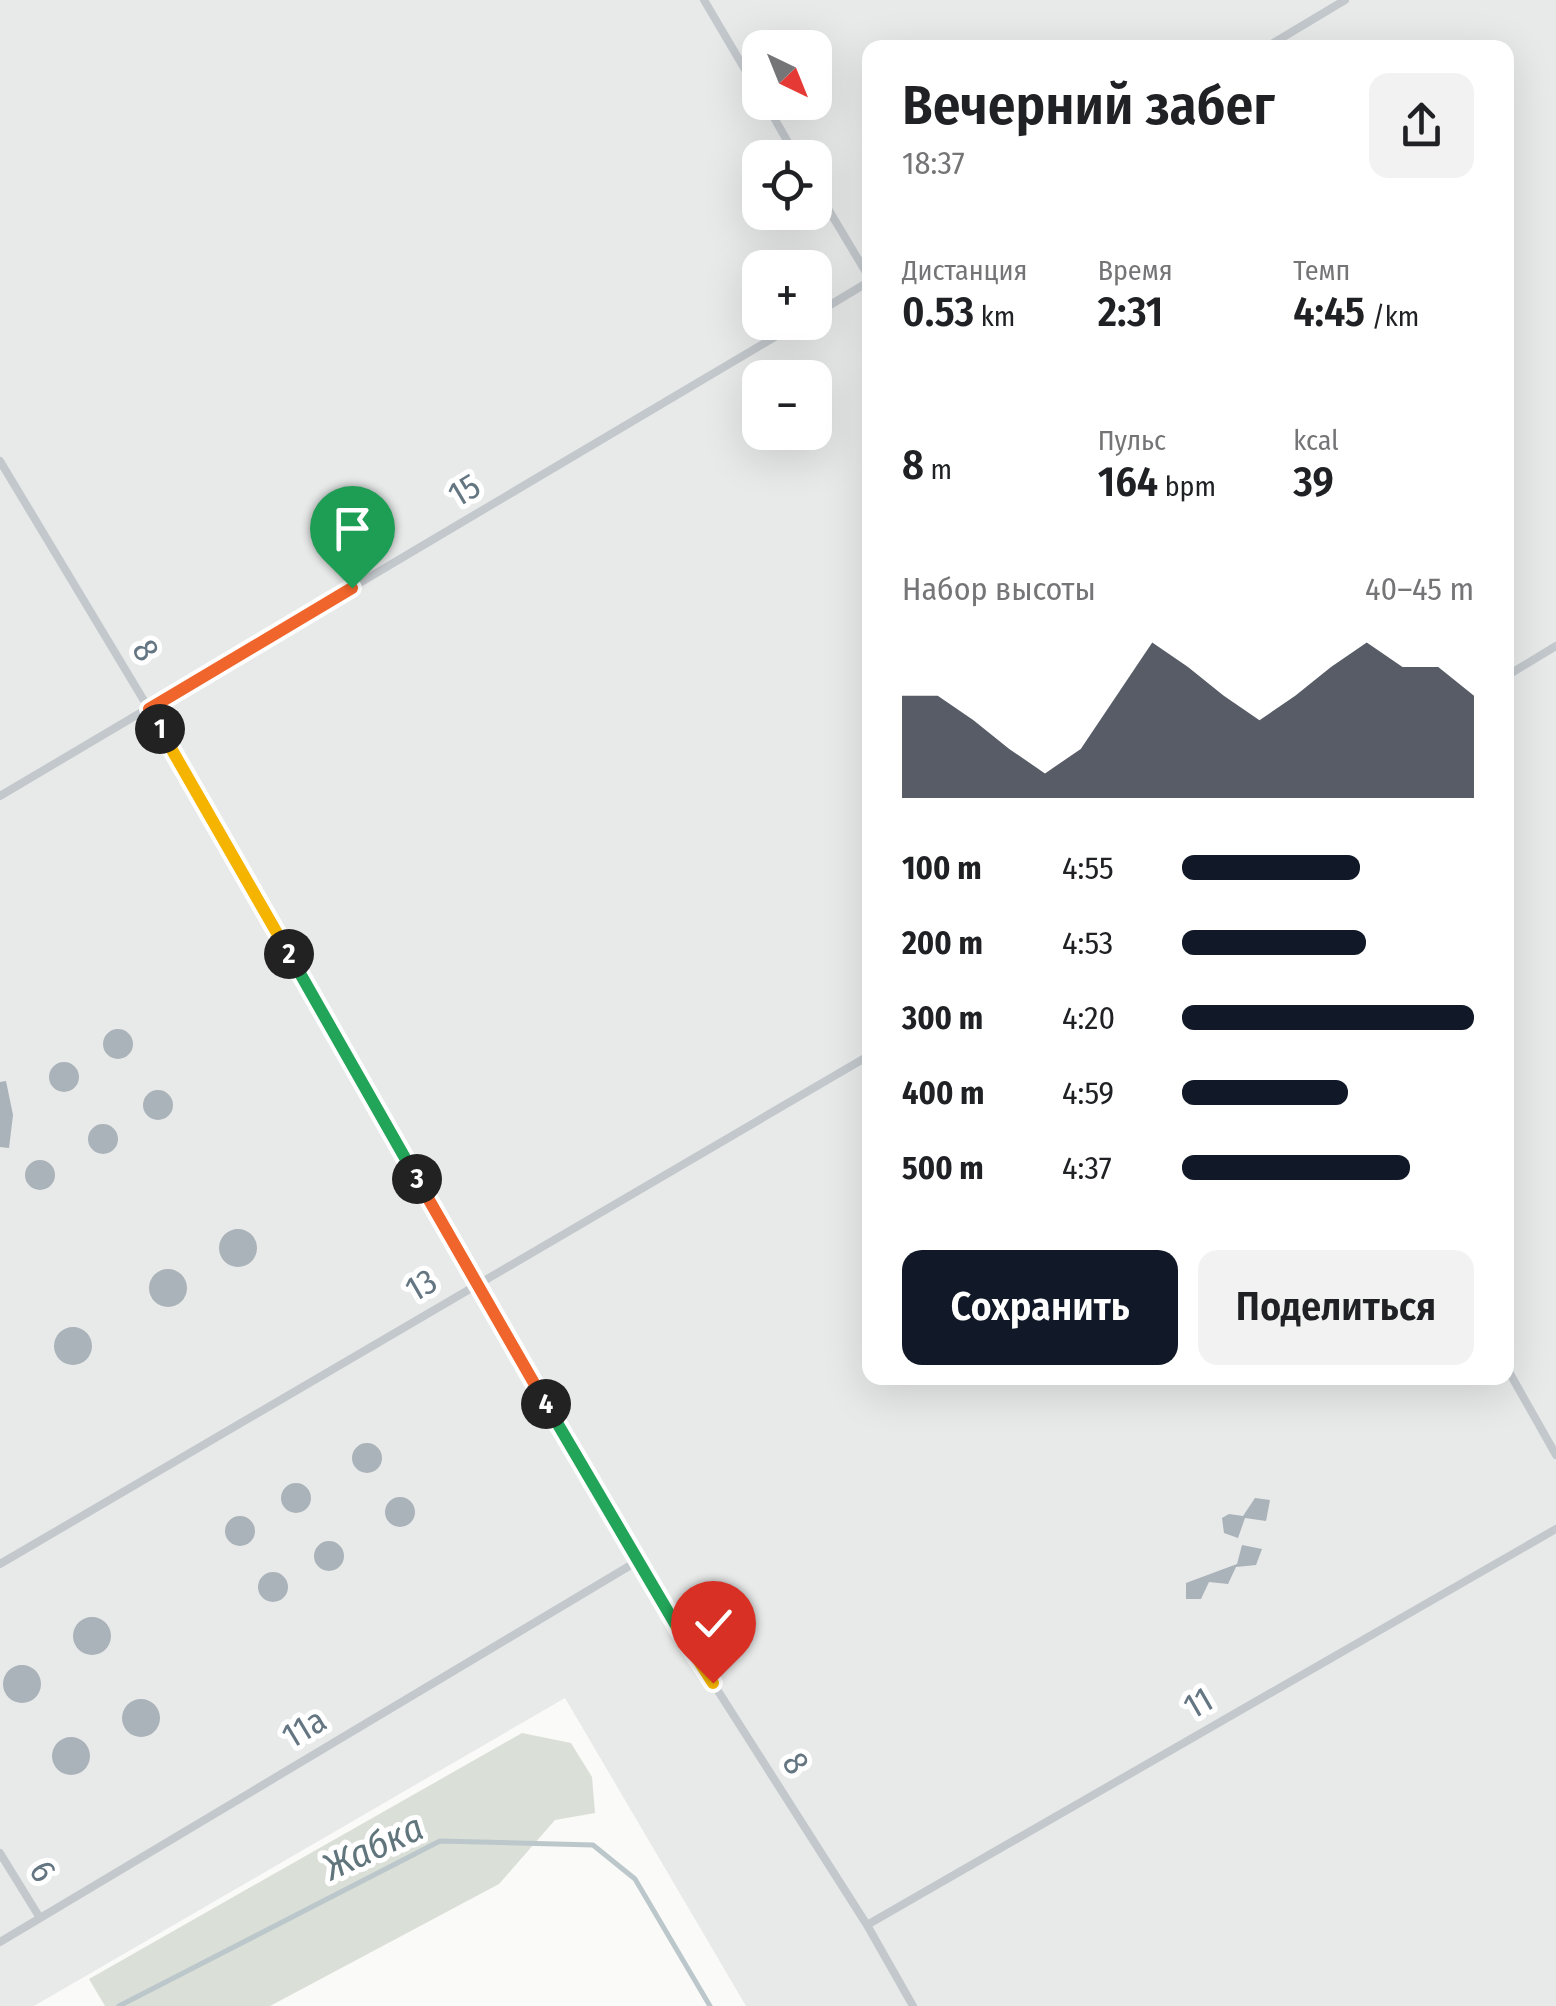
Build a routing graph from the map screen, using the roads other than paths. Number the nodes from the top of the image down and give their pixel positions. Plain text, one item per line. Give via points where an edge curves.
1 (704, 0) edge
2 (1345, 0) edge
3 (1278, 40) edge
4 (742, 64) edge
5 (832, 216) edge
6 (862, 266) edge
7 (862, 285) edge
8 (832, 303) edge
9 (770, 340) edge
10 (0, 461) edge
11 (1556, 646) edge
12 (1514, 671) edge
13 (149, 709) junction
14 (0, 796) edge
15 (862, 1059) edge
16 (477, 1284) junction
17 (1514, 1381) edge
18 (1556, 1455) edge
19 (1556, 1529) edge
20 (636, 1562) junction
21 (0, 1564) edge
22 (0, 1853) edge
23 (40, 1918) junction
24 (866, 1924) junction
25 (0, 1942) edge
26 (913, 2006) edge

1 - 4 lane
2 - 3 lane
5 - 6 lane
7 - 8 lane
9 - 13 lane, 15 / 15
10 - 13 lane, 8 / 8
11 - 12 lane
13 - 14 lane, 15 / 15
13 - 16 lane, 8 / 8
15 - 16 lane, 13 / 13
16 - 20 lane, 8 / 8
16 - 21 lane, 13 / 13
17 - 18 lane
19 - 24 lane, 11 / 11
20 - 23 lane, 11a / 11a
20 - 24 lane, 8 / 8
22 - 23 lane, 6 / 6
23 - 25 lane, 11a / 11a
24 - 26 lane, 8 / 8

